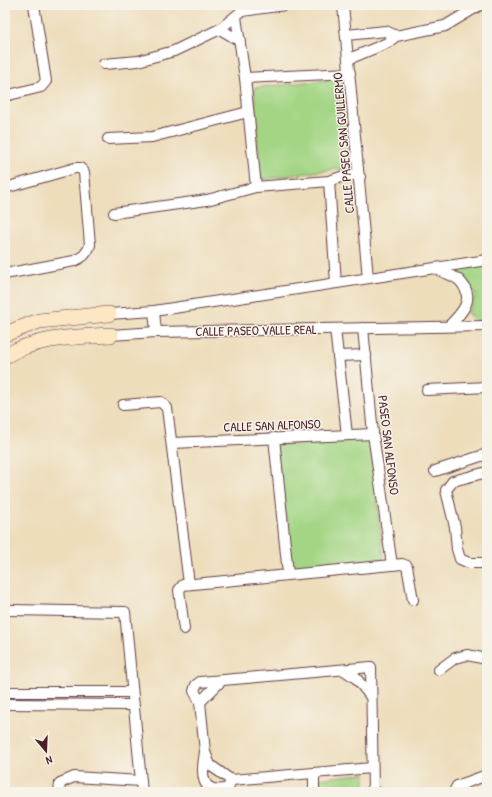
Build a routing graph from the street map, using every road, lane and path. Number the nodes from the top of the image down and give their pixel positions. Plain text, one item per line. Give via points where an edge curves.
1 (34, 5) edge
2 (285, 5) edge
3 (343, 5) edge
4 (480, 5) edge
5 (242, 11) edge
6 (220, 29) junction
7 (346, 35) junction
8 (396, 36) junction
9 (240, 42) junction
10 (349, 58) junction
11 (104, 64) dead end
12 (350, 73) junction
13 (245, 78) junction
14 (5, 96) edge
15 (248, 112) junction
16 (108, 138) dead end
17 (360, 177) junction
18 (328, 181) junction
19 (5, 188) edge
20 (256, 188) junction
21 (114, 213) dead end
22 (487, 260) edge
23 (436, 269) junction
24 (5, 274) edge
25 (368, 278) junction
26 (336, 283) junction
27 (154, 311) junction
28 (104, 315) junction
29 (62, 318) junction
30 (449, 326) junction
31 (487, 326) edge
32 (363, 328) junction
33 (6, 329) edge
34 (335, 329) junction
35 (156, 332) junction
36 (106, 335) junction
37 (63, 338) junction
38 (366, 355) junction
39 (5, 356) edge
40 (338, 356) junction
41 (487, 387) edge
42 (427, 390) dead end
43 (123, 405) dead end
44 (373, 434) junction
45 (347, 435) junction
46 (274, 438) junction
47 (172, 443) junction
48 (487, 454) edge
49 (436, 471) dead end
50 (487, 472) edge
51 (487, 563) edge
52 (392, 564) junction
53 (288, 574) junction
54 (188, 584) junction
55 (413, 600) dead end
56 (10, 610) dead end
57 (184, 629) dead end
58 (487, 659) edge
59 (344, 670) junction
60 (439, 670) dead end
61 (221, 681) junction
62 (5, 692) edge
63 (132, 692) junction
64 (371, 697) junction
65 (200, 702) junction
66 (5, 704) edge
67 (133, 705) junction
68 (205, 752) junction
69 (372, 768) junction
70 (314, 774) junction
71 (487, 775) edge
72 (231, 780) junction
73 (140, 781) junction
74 (59, 792) edge
75 (142, 792) edge
76 (314, 792) edge
77 (373, 792) edge
78 (454, 792) edge

1 - 14 street via 46,81 41,87
2 - 5 street
3 - 7 street, CALLE PASEO SAN GUILLERMO
4 - 8 street via 445,26
5 - 6 street
5 - 9 street
6 - 9 street
6 - 11 street via 174,51 138,61
7 - 8 street via 386,31
7 - 10 street, CALLE PASEO SAN GUILLERMO
8 - 10 street via 387,43
9 - 13 street
10 - 12 street, CALLE PASEO SAN GUILLERMO
12 - 13 street
12 - 17 street, CALLE PASEO SAN GUILLERMO
13 - 15 street
15 - 16 street via 152,137
15 - 20 street
17 - 18 street via 354,174
17 - 25 street, CALLE PASEO SAN GUILLERMO
18 - 20 street, CALLE PASEO SAN GUILLERMO
18 - 26 street, CALLE PASEO SAN GUILLERMO
19 - 24 street via 80,168 84,172 90,245 88,253 74,261
20 - 21 street, CALLE PASEO SAN GUILLERMO via 207,200
22 - 23 street, CALLE PASEO VALLE REAL
23 - 25 street, CALLE PASEO VALLE REAL
23 - 30 street via 458,280 465,289 467,301 464,312
25 - 26 street, CALLE PASEO VALLE REAL
26 - 27 street, CALLE PASEO VALLE REAL
27 - 28 street, CALLE PASEO VALLE REAL
27 - 35 street
28 - 29 street
28 - 36 street via 98,325
29 - 33 street
29 - 37 street
30 - 31 street, CALLE PASEO VALLE REAL
30 - 32 street, CALLE PASEO VALLE REAL
32 - 34 street, CALLE PASEO VALLE REAL
32 - 38 street, PASEO SAN ALFONSO
34 - 35 street, CALLE PASEO VALLE REAL
34 - 40 street
35 - 36 street, CALLE PASEO VALLE REAL
36 - 37 street, CALLE PASEO VALLE REAL
37 - 39 street, CALLE PASEO VALLE REAL via 28,345
38 - 40 street
38 - 44 street, PASEO SAN ALFONSO
40 - 45 street
41 - 42 street
43 - 47 street via 163,403 167,408
44 - 45 street, CALLE SAN ALFONSO
44 - 52 street, PASEO SAN ALFONSO
45 - 46 street, CALLE SAN ALFONSO
46 - 47 street, CALLE SAN ALFONSO
46 - 53 street
47 - 54 street
48 - 49 street
50 - 51 street via 453,481 446,490 455,527 458,555 464,562
52 - 53 street
52 - 55 street via 407,566
53 - 54 street
54 - 57 street via 183,585 180,590
56 - 63 street via 125,612
58 - 60 street via 467,655 455,658
59 - 61 street
59 - 64 street via 356,678
59 - 64 street via 371,667
61 - 65 street
61 - 65 street via 200,682 196,685 194,691
62 - 63 street
63 - 67 street
64 - 69 street
65 - 68 street
66 - 67 street
67 - 73 street
68 - 72 street via 210,765
68 - 72 street via 203,780 210,788 218,791 228,788
69 - 70 street
69 - 77 street
70 - 72 street
70 - 76 street
71 - 78 street via 457,786
73 - 74 street via 74,777 60,783
73 - 75 street

